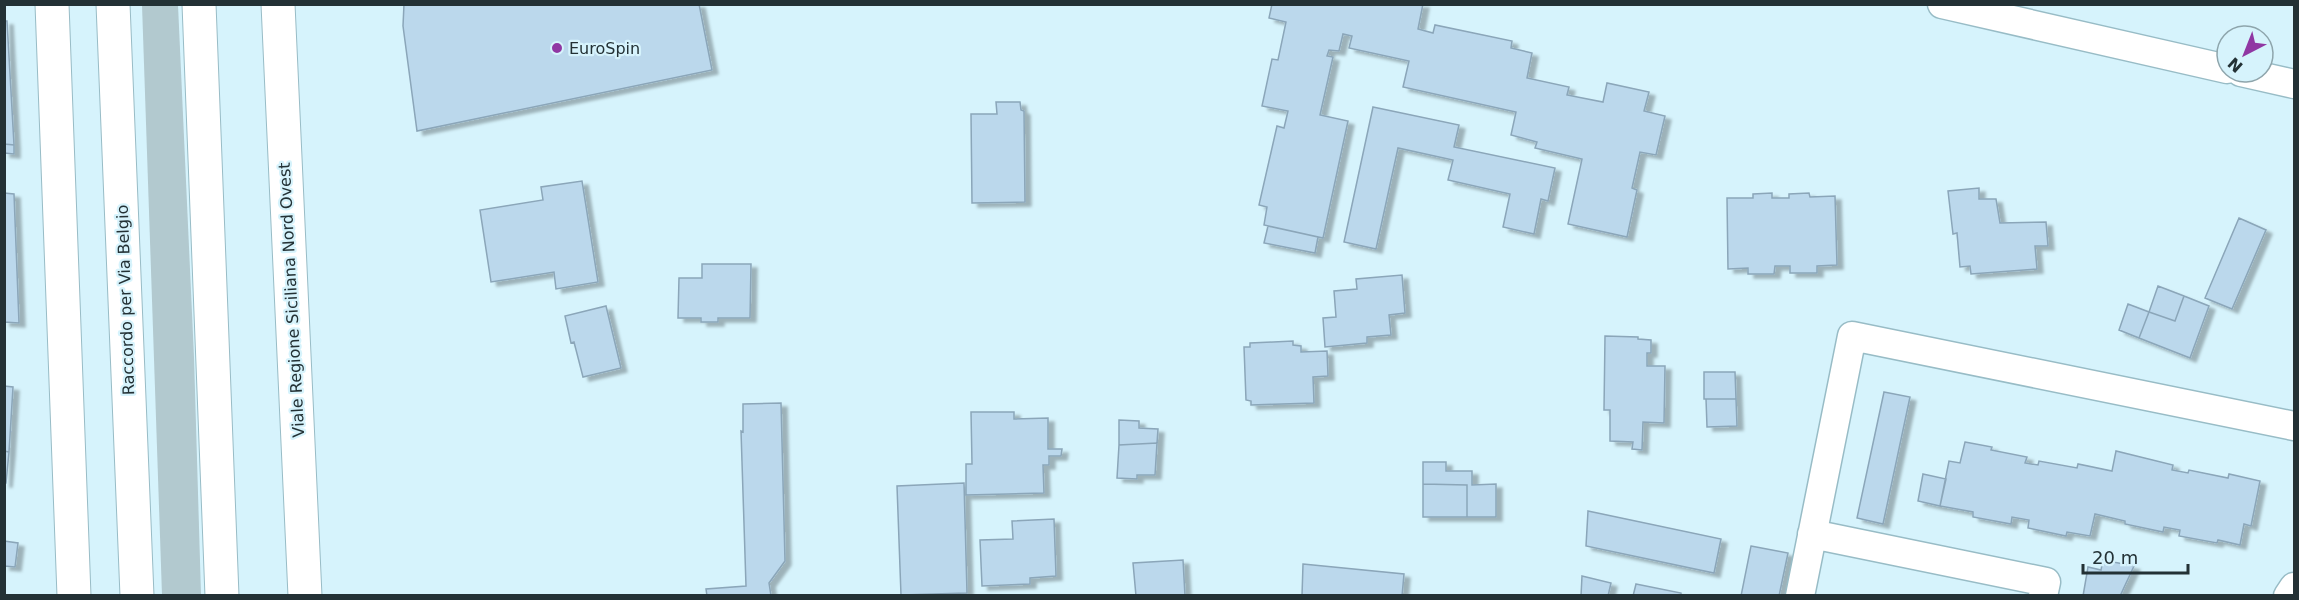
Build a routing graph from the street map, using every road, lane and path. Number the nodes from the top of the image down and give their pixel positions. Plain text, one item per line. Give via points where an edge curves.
1 (52, 4) edge
2 (112, 4) edge
3 (199, 4) edge
4 (278, 4) edge
5 (1942, 4) edge
6 (2215, 66) edge
7 (2275, 80) edge
8 (2295, 84) edge
9 (2295, 426) edge
10 (1812, 534) junction
11 (2295, 587) edge
12 (74, 596) edge
13 (137, 596) edge
14 (222, 596) edge
15 (305, 596) edge
16 (1800, 596) edge
17 (2043, 596) edge
18 (2288, 596) edge

1 - 12 main road
2 - 13 main road, Raccordo per Via Belgio
3 - 14 main road
4 - 15 main road, Viale Regione Siciliana Nord Ovest
5 - 6 street
7 - 8 street
9 - 10 street via 1852,336
10 - 16 street
10 - 17 street via 2046,582
11 - 18 street

